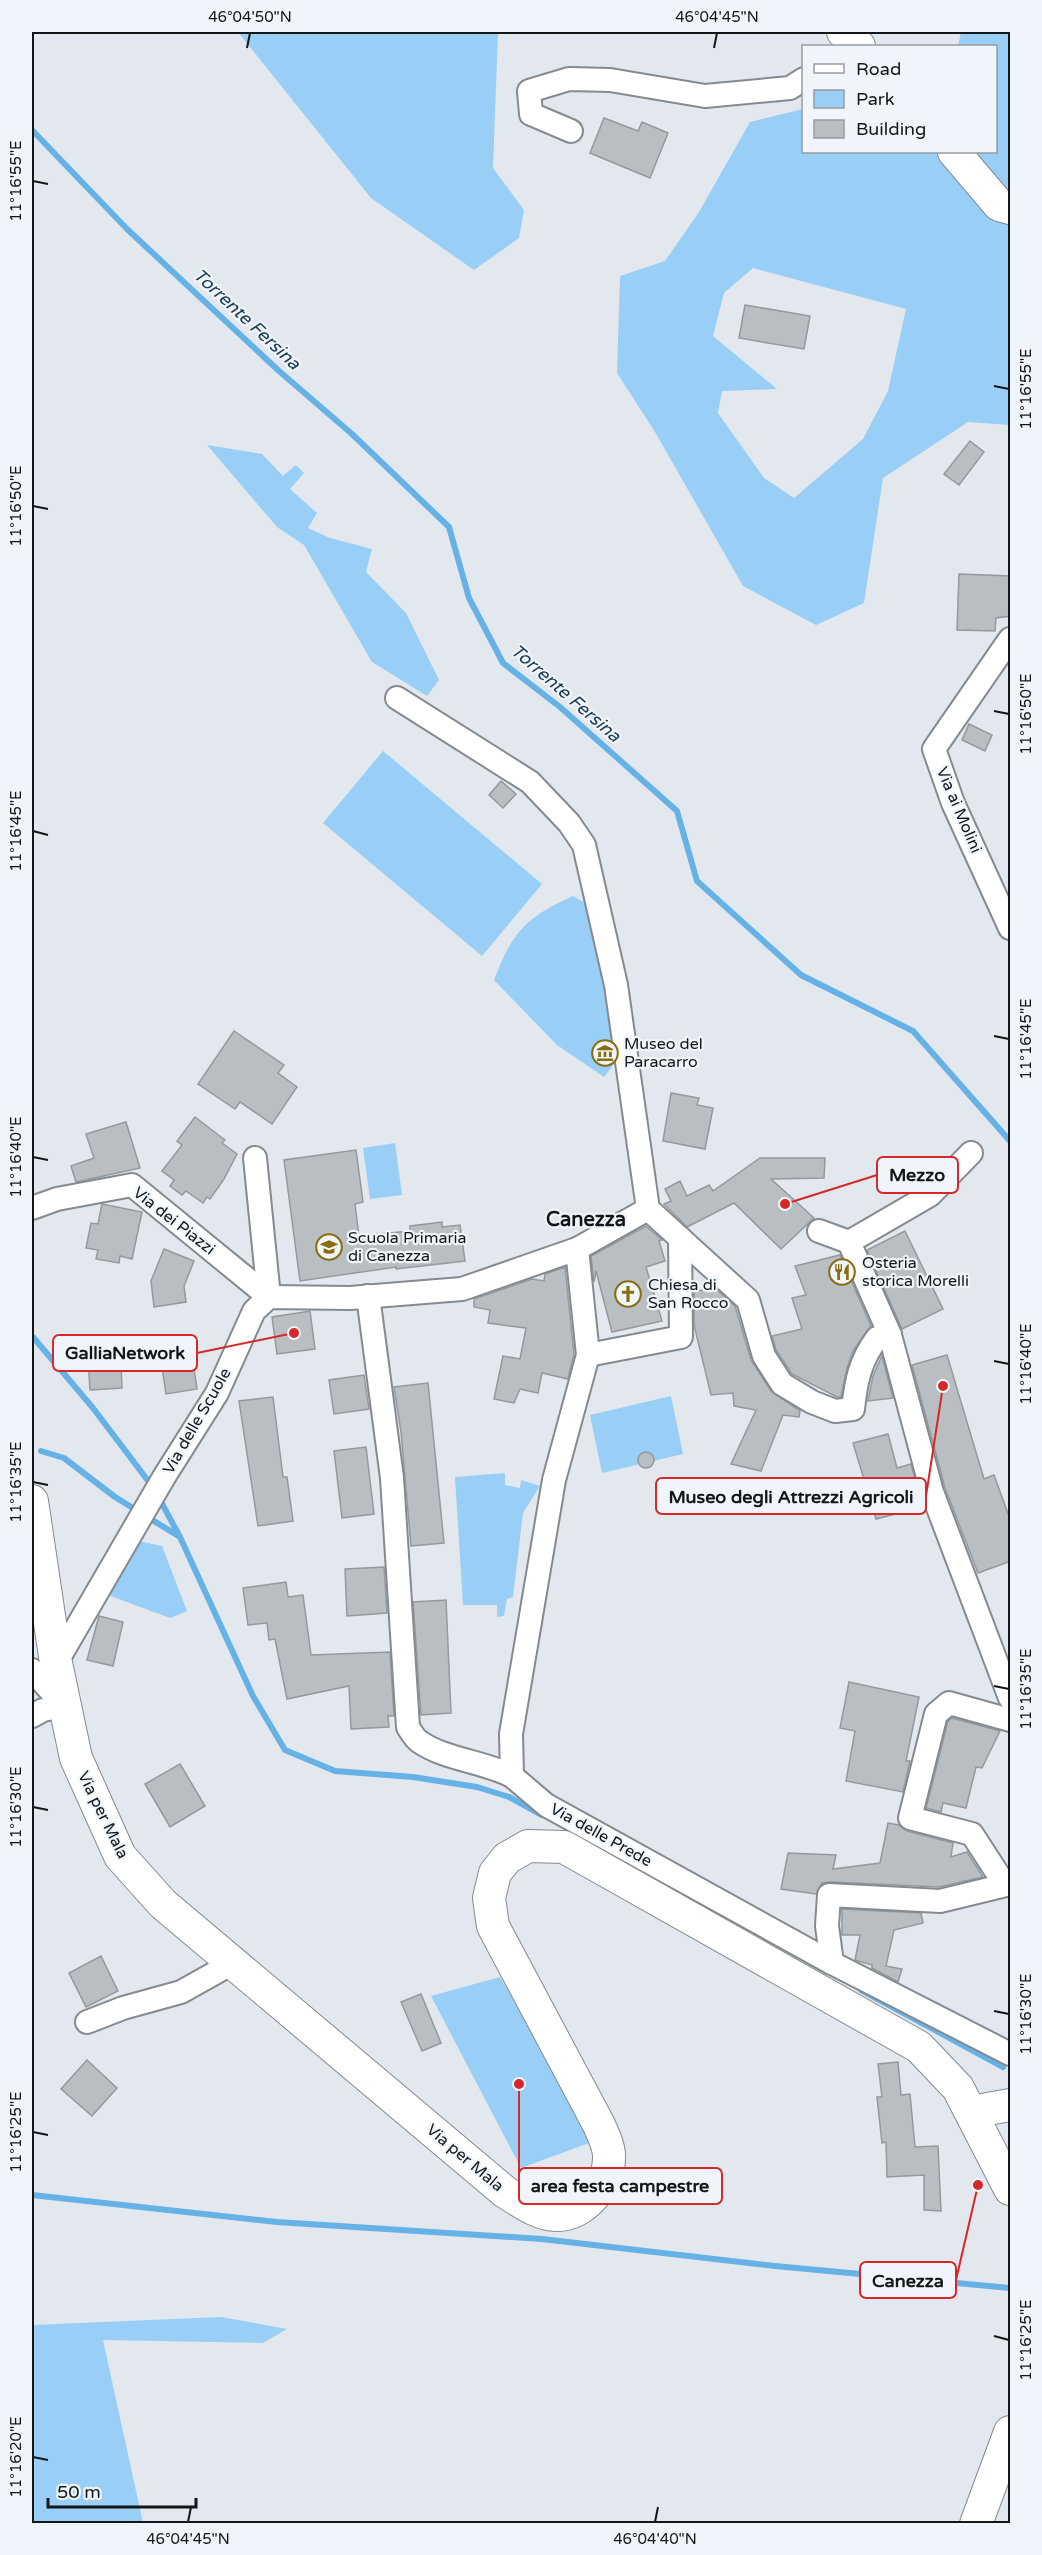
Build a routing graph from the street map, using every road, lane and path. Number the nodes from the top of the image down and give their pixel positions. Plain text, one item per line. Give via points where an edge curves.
1 (843, 32) edge
2 (858, 45) edge
3 (802, 80) edge
4 (570, 131) dead end
5 (955, 153) edge
6 (1011, 208) edge
7 (1011, 639) edge
8 (397, 698) dead end
9 (1011, 928) edge
10 (971, 1153) dead end
11 (255, 1158) dead end
12 (32, 1208) edge
13 (648, 1209) junction
14 (819, 1231) dead end
15 (680, 1238) junction
16 (849, 1242) junction
17 (577, 1249) junction
18 (368, 1296) junction
19 (269, 1297) junction
20 (890, 1335) junction
21 (588, 1355) junction
22 (32, 1501) edge
23 (44, 1666) edge
24 (1011, 1698) edge
25 (64, 1706) junction
26 (32, 1716) edge
27 (1011, 1719) edge
28 (512, 1776) junction
29 (1008, 1884) edge
30 (832, 1963) junction
31 (231, 1964) junction
32 (87, 2022) dead end
33 (1011, 2054) edge
34 (1011, 2105) edge
35 (971, 2112) junction
36 (1010, 2180) edge
37 (1011, 2432) edge
38 (976, 2523) edge

1 - 2 main road
3 - 4 street via 790,88 705,96 610,80 569,79 529,91 531,114
5 - 6 main road via 999,205
7 - 9 street, Via ai Molini via 934,749 953,803
8 - 13 street via 530,782 584,845 616,985
10 - 16 street via 930,1195
11 - 19 street
12 - 19 street, Via dei Piazzi via 57,1198 132,1185
13 - 15 street
13 - 17 street
14 - 16 street
15 - 20 street via 748,1300 764,1356 782,1384 812,1402 835,1411 853,1409 862,1360 877,1338
15 - 21 street via 681,1337
16 - 20 street
17 - 18 street via 462,1289
17 - 21 street
18 - 19 street
18 - 28 street, Via delle Prede via 392,1478 408,1727 419,1742
19 - 23 street, Via delle Scuole via 254,1311 217,1393
20 - 24 street via 932,1492
21 - 28 street via 554,1480 511,1734
22 - 23 main road, Via per Mala
23 - 25 main road, Via per Mala
25 - 26 street
25 - 31 main road, Via per Mala via 76,1758 120,1856 163,1904
27 - 29 street via 949,1703 936,1714 910,1818 972,1834
28 - 30 street, Via delle Prede via 546,1805
29 - 30 street via 940,1901 829,1895 827,1926
30 - 33 street, Via delle Prede
31 - 32 street via 181,1992
31 - 35 main road, Via per Mala via 506,2192 532,2208 556,2216 578,2209 594,2197 606,2177 609,2154 599,2125 493,1926 489,1898 495,1874 507,1858 528,1845 564,1846 919,2046 958,2088
34 - 35 main road
35 - 36 main road
37 - 38 main road

